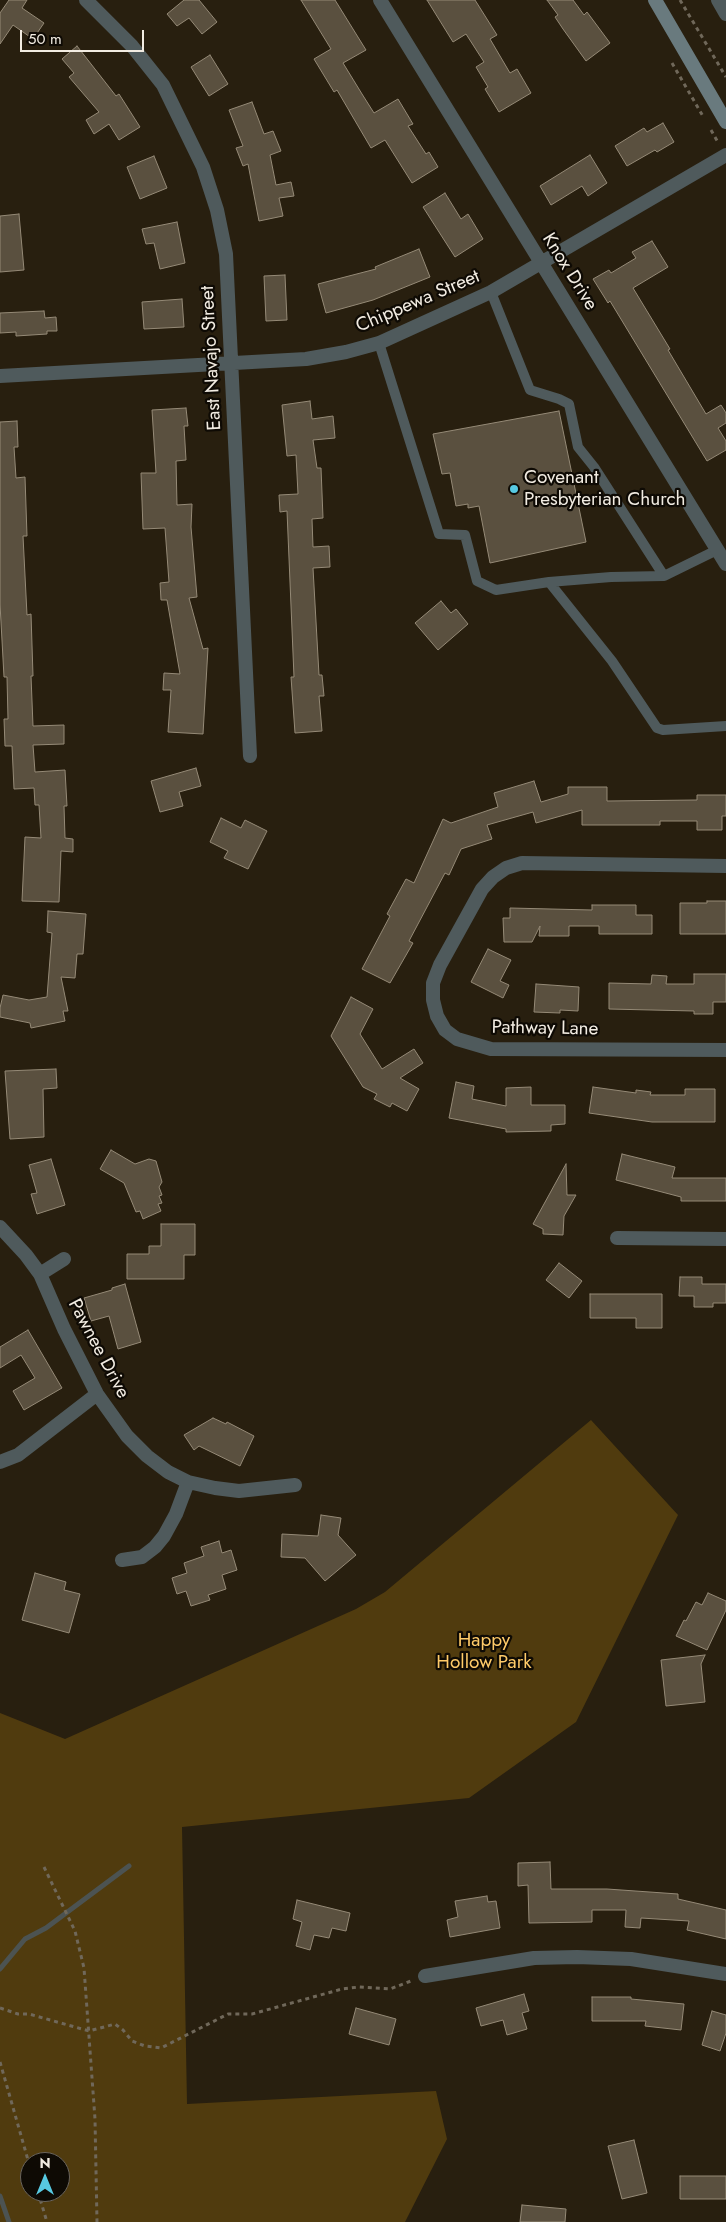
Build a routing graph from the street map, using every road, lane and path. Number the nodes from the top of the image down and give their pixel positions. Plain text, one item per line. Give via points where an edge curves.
1 (86, 0) edge
2 (380, 0) edge
3 (655, 0) edge
4 (680, 0) edge
5 (718, 0) edge
6 (726, 14) edge
7 (726, 77) edge
8 (726, 122) edge
9 (726, 155) edge
10 (541, 262) junction
11 (491, 292) junction
12 (380, 343) junction
13 (231, 363) junction
14 (0, 376) edge
15 (717, 550) junction
16 (726, 564) edge
17 (664, 576) junction
18 (549, 582) junction
19 (726, 726) edge
20 (250, 756) dead end
21 (726, 866) edge
22 (726, 1050) edge
23 (0, 1226) edge
24 (617, 1238) dead end
25 (726, 1239) edge
26 (64, 1259) dead end
27 (40, 1274) junction
28 (97, 1394) junction
29 (0, 1462) edge
30 (188, 1482) junction
31 (295, 1485) dead end
32 (122, 1560) dead end
33 (44, 1867) dead end
34 (726, 1974) edge
35 (425, 1976) joint
36 (0, 2008) edge
37 (89, 2031) junction
38 (0, 2062) edge
39 (26, 2152) edge
40 (41, 2202) edge
41 (47, 2222) edge
42 (97, 2222) edge

1 - 13 street, East Navajo Street via 132,46 163,85 203,167 217,210 226,254
2 - 10 street, Knox Drive
3 - 8 main road
4 - 7 path
5 - 6 street
9 - 10 street, Chippewa Street
10 - 11 street, Chippewa Street
10 - 15 street, Knox Drive
11 - 12 street, Chippewa Street
11 - 17 lane via 530,390 569,404 578,447
12 - 13 street, Chippewa Street via 306,359
12 - 18 lane via 439,534 465,535 477,581 496,590
13 - 14 street, Chippewa Street
13 - 20 street, East Navajo Street
15 - 16 street, Knox Drive
15 - 17 lane
17 - 18 lane
18 - 19 lane via 612,661 657,728
21 - 22 street, Pathway Lane via 522,863 506,868 482,889 440,965 433,984 432,1000 445,1030 457,1039 491,1048
23 - 27 street, Pawnee Drive
24 - 25 street
26 - 27 street
27 - 28 street, Pawnee Drive
28 - 29 street via 18,1455
28 - 30 street, Pawnee Drive via 127,1436 147,1456
30 - 31 street, Pawnee Drive via 239,1490
30 - 32 street via 176,1514 155,1547 142,1557
33 - 37 path via 75,1931 84,1968
34 - 35 street via 631,1959 577,1957 534,1958
35 - 37 path via 390,1989 342,1989 252,2014 228,2014 161,2048 132,2041 115,2024
36 - 37 path
37 - 42 path via 96,2119
38 - 39 path
40 - 41 path

